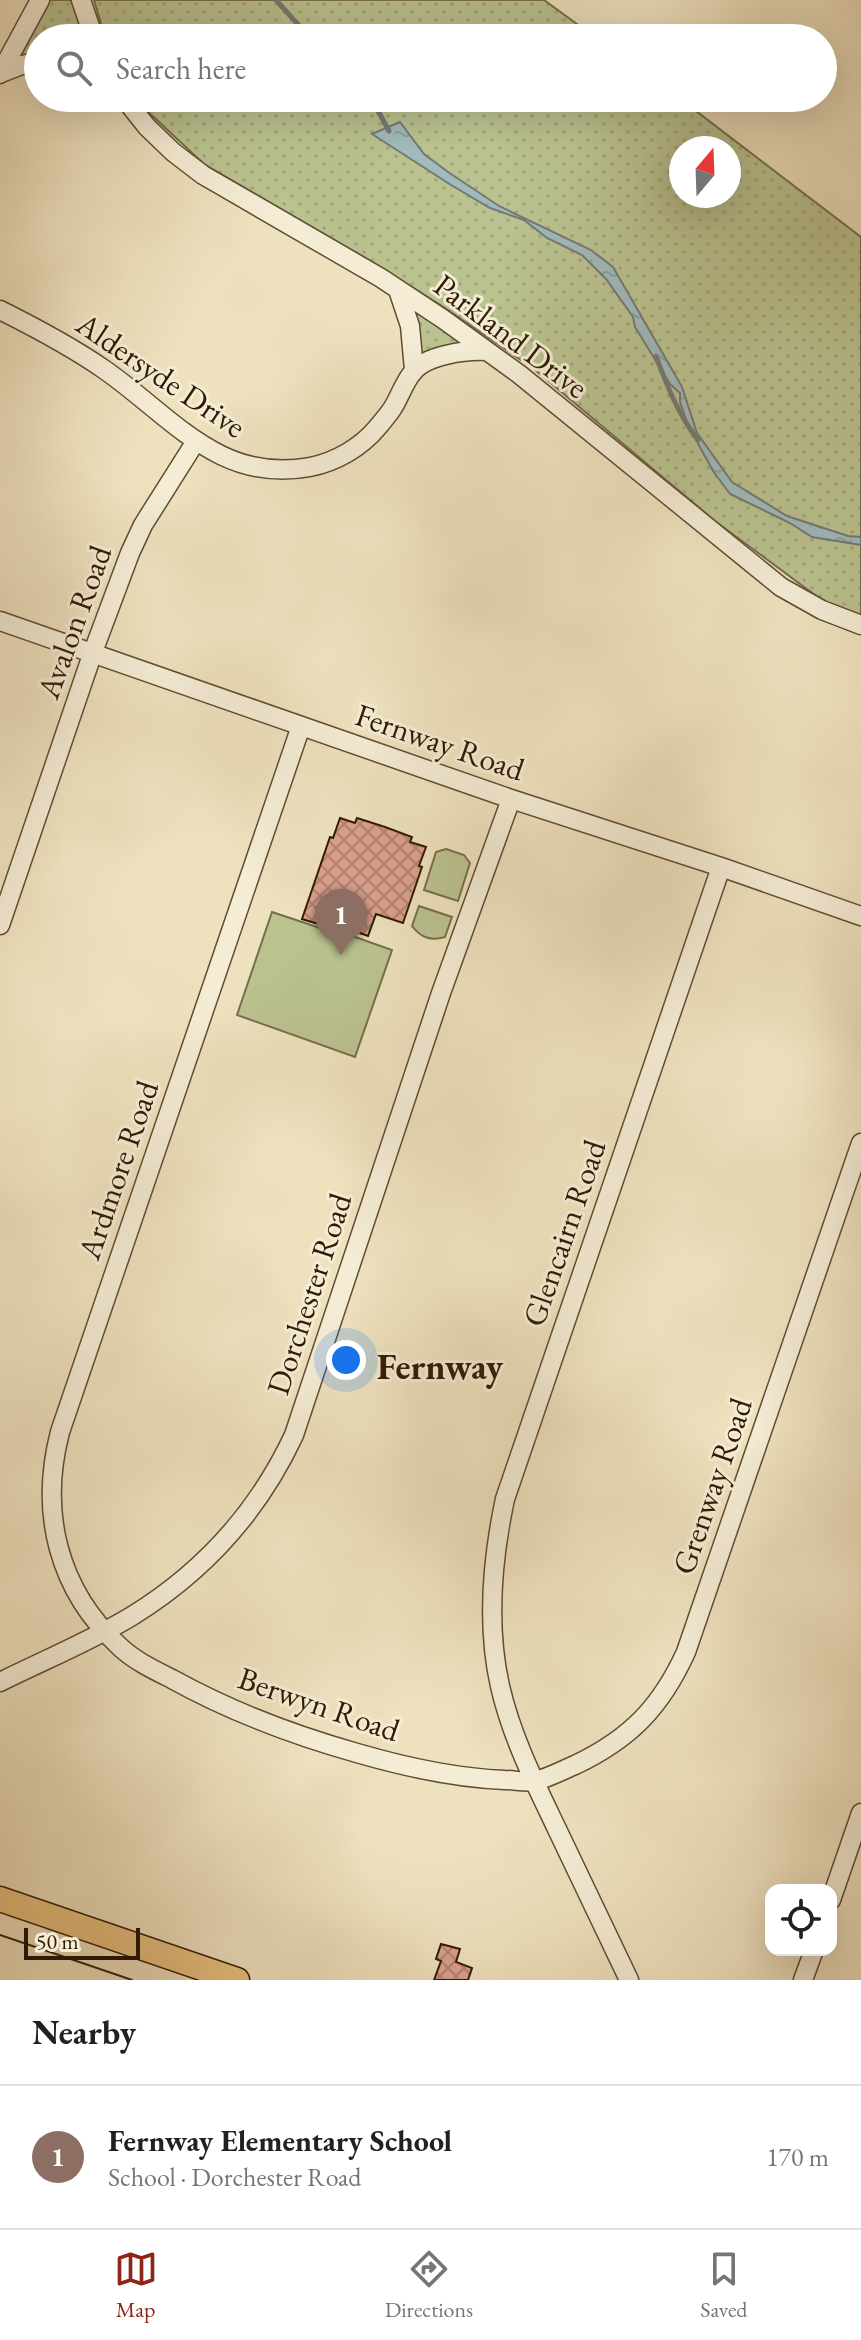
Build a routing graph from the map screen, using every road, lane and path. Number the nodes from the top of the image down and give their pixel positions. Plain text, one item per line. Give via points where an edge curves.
1 (40, 0) edge
2 (81, 0) edge
3 (27, 24) edge
4 (89, 24) edge
5 (24, 30) edge
6 (24, 66) edge
7 (1, 74) edge
8 (136, 112) edge
9 (398, 290) junction
10 (0, 310) edge
11 (486, 351) junction
12 (414, 370) junction
13 (196, 441) junction
14 (0, 621) edge
15 (861, 625) edge
16 (93, 652) junction
17 (301, 726) junction
18 (511, 799) junction
19 (721, 867) junction
20 (861, 916) edge
21 (0, 925) edge
22 (861, 1143) edge
23 (104, 1631) junction
24 (0, 1682) edge
25 (534, 1781) junction
26 (861, 1813) edge
27 (837, 1884) edge
28 (0, 1899) edge
29 (812, 1956) edge
30 (237, 1980) edge
31 (629, 1980) edge
32 (803, 1980) edge

1 - 3 street
2 - 4 street
5 - 7 street
6 - 7 street
8 - 9 street, Parkland Drive via 164,144 203,175
9 - 11 street, Parkland Drive
9 - 12 street via 410,326
10 - 13 street, Aldersyde Drive via 104,370
11 - 12 street via 444,355
11 - 15 street, Parkland Drive via 781,587
12 - 13 street, Aldersyde Drive via 375,431 360,445 317,466 266,470 238,463
13 - 16 street, Avalon Road via 143,525
14 - 16 street, Fernway Road
16 - 17 street, Fernway Road
16 - 21 street, Avalon Road
17 - 18 street, Fernway Road
17 - 23 street, Ardmore Road via 53,1459 52,1513 62,1560 71,1585
18 - 19 street, Fernway Road
18 - 23 street, Dorchester Road via 294,1435 277,1471 203,1563
19 - 20 street, Fernway Road
19 - 25 street, Glencairn Road via 498,1529 492,1596 496,1663 507,1715
22 - 25 street, Grenway Road via 674,1678 651,1710 614,1744
23 - 24 street, Dorchester Road
23 - 25 street, Berwyn Road via 138,1661 285,1730 382,1760 467,1778
25 - 31 street, Glencairn Road
26 - 27 street
28 - 30 main road
29 - 32 street

